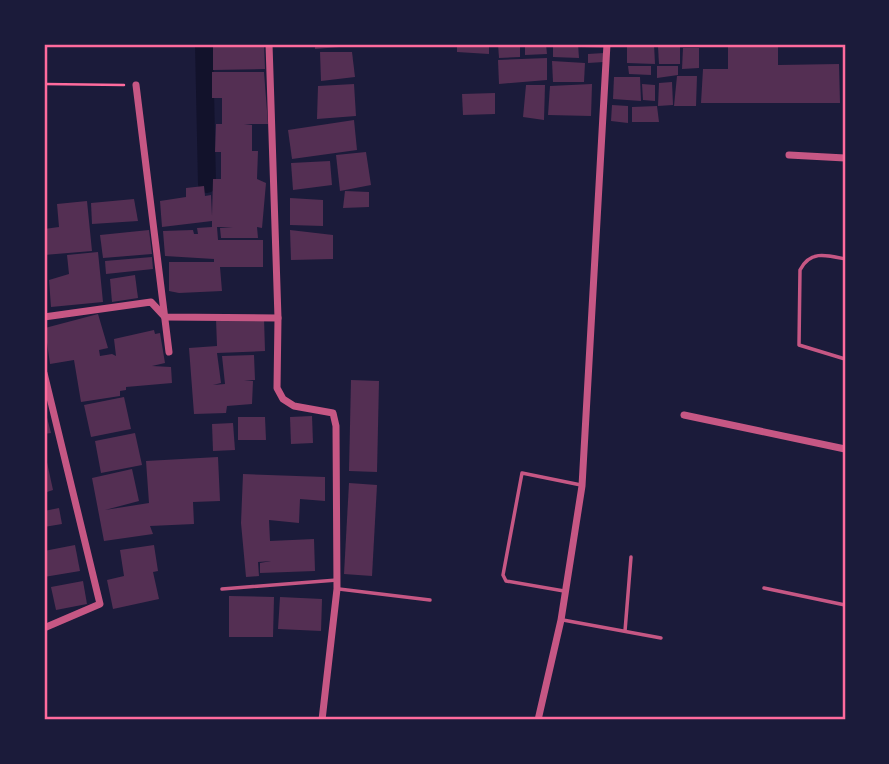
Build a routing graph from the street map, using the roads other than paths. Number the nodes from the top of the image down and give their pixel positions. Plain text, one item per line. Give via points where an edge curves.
1 (269, 44) edge
2 (607, 44) edge
3 (136, 85) road end
4 (789, 155) dead end
5 (845, 158) edge
6 (845, 258) edge
7 (44, 317) edge
8 (165, 317) junction
9 (278, 318) junction
10 (169, 352) dead end
11 (845, 359) edge
12 (44, 373) edge
13 (684, 415) dead end
14 (845, 449) edge
15 (582, 486) junction
16 (631, 557) dead end
17 (337, 580) junction
18 (764, 588) dead end
19 (222, 589) dead end
20 (337, 589) junction
21 (566, 591) junction
22 (430, 600) dead end
23 (845, 606) edge
24 (561, 620) junction
25 (44, 628) edge
26 (625, 631) junction
27 (661, 638) dead end
28 (322, 720) edge
29 (538, 720) edge

1 - 9 street
2 - 15 street
3 - 8 street
4 - 5 street
6 - 11 lane via 815,255 805,261 800,270 798,338 804,348
7 - 8 street via 151,302
8 - 9 street
8 - 10 street
9 - 17 street via 276,388 294,406 333,413 336,426
12 - 25 street via 100,604
13 - 14 street
15 - 21 street
15 - 21 lane via 522,473 503,575 506,581
16 - 26 lane
17 - 19 lane
17 - 20 street
18 - 23 lane
20 - 22 lane
20 - 28 street
21 - 24 street
24 - 26 lane
24 - 29 street
26 - 27 lane

